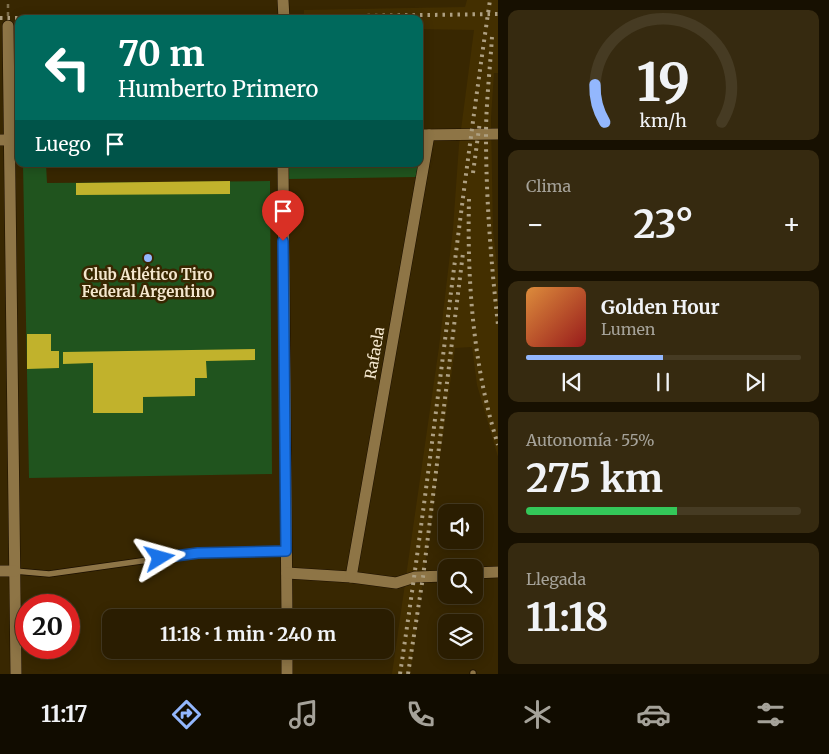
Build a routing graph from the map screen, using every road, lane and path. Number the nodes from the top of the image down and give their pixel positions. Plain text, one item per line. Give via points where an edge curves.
1 (8, 0) edge
2 (283, 0) edge
3 (284, 15) edge
4 (8, 26) joint
5 (498, 134) edge
6 (424, 135) edge
7 (9, 140) edge
8 (283, 167) edge
9 (419, 167) edge
10 (6, 352) edge
11 (286, 551) junction
12 (15, 571) junction
13 (0, 572) edge
14 (498, 572) edge
15 (287, 573) junction
16 (483, 573) edge
17 (438, 576) edge
18 (351, 577) junction
19 (287, 609) edge
20 (287, 659) edge
21 (16, 674) edge
22 (287, 674) edge

1 - 4 path
2 - 3 street
4 - 7 street
5 - 6 street
7 - 10 street
8 - 11 street
9 - 18 street, Rafaela
10 - 12 street
11 - 12 lane via 198,553 49,574
11 - 15 street
12 - 13 street
12 - 21 street
14 - 16 street
15 - 18 street
15 - 19 street
17 - 18 street via 415,577 396,583
20 - 22 street

